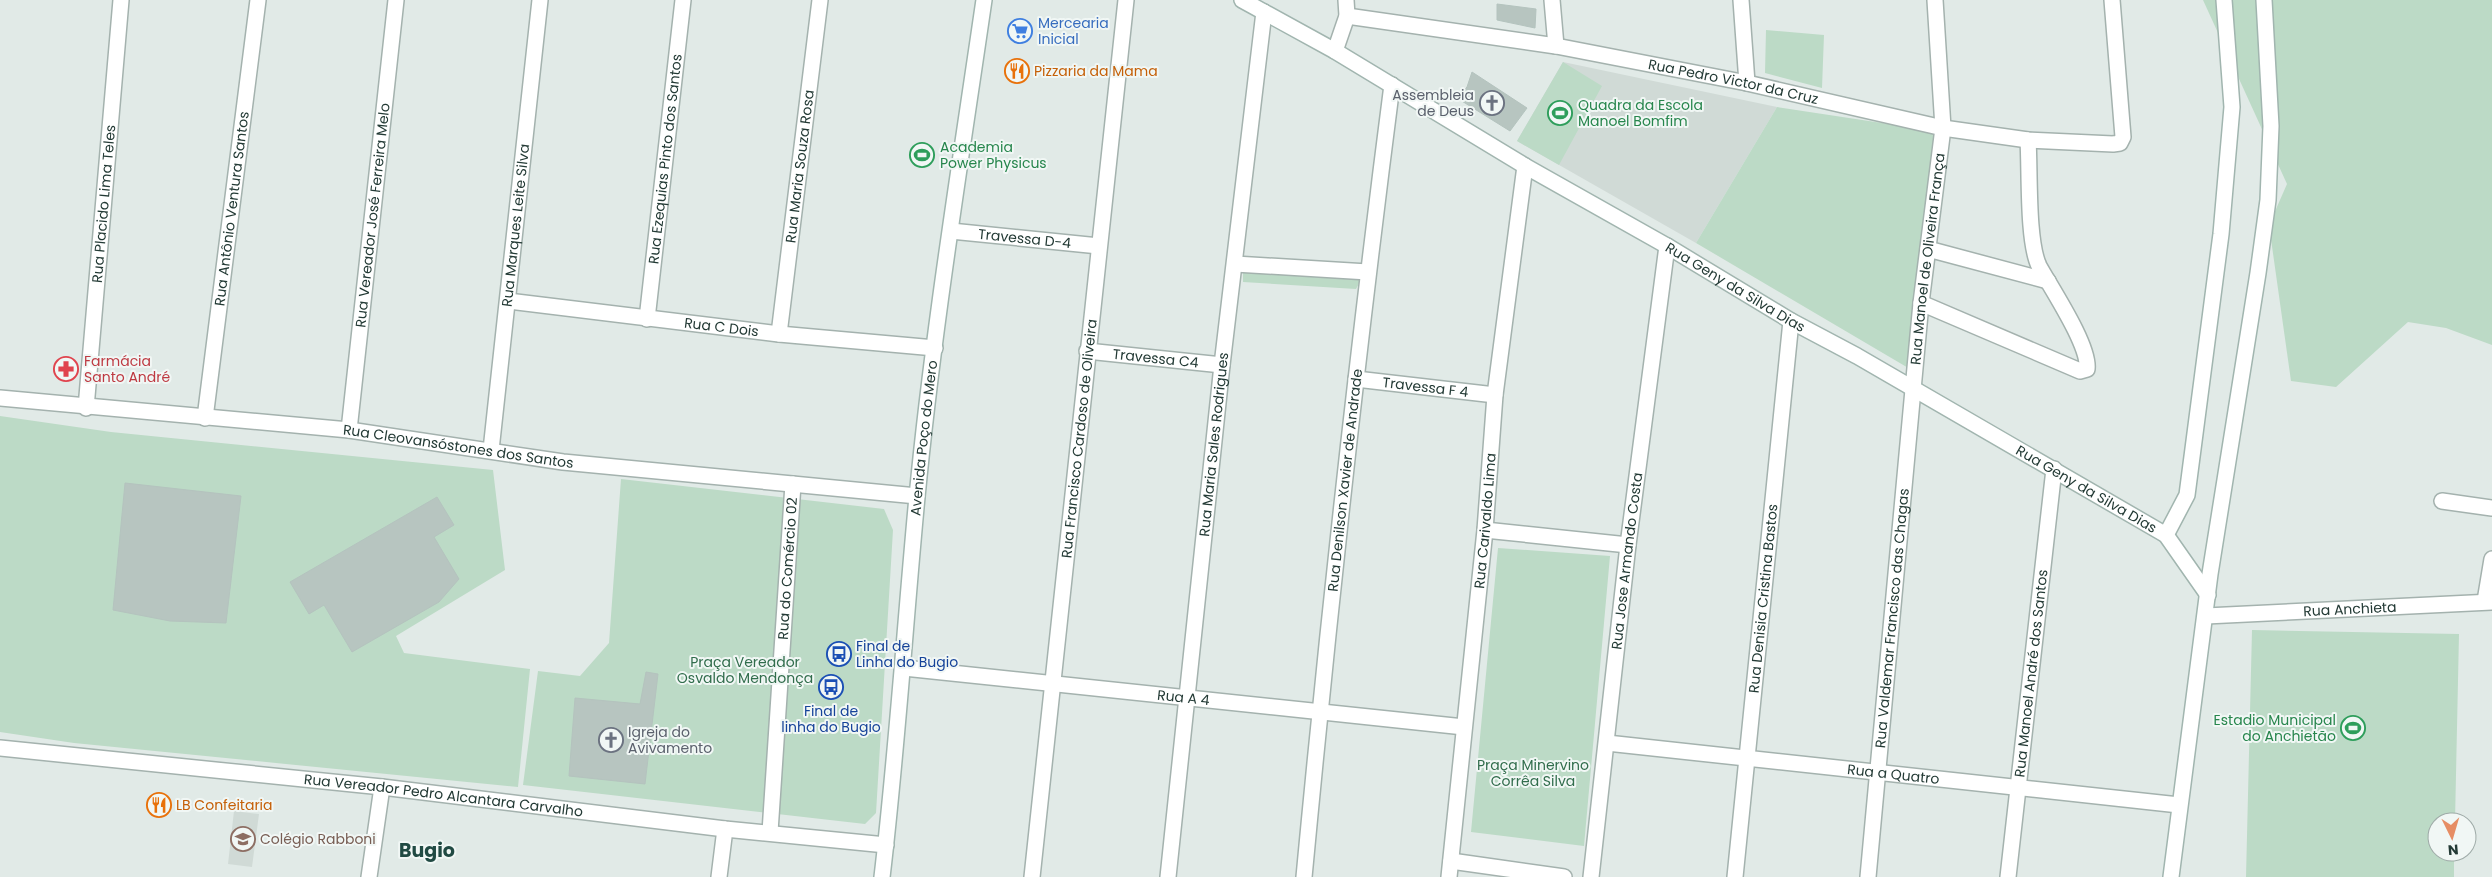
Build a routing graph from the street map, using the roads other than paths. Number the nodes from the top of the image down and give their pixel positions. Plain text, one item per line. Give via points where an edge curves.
1 (121, 0) edge
2 (258, 0) edge
3 (396, 0) edge
4 (540, 0) edge
5 (683, 0) edge
6 (820, 0) edge
7 (984, 0) edge
8 (1126, 0) edge
9 (1242, 0) edge
10 (1346, 0) edge
11 (1552, 0) edge
12 (1741, 0) edge
13 (1935, 0) edge
14 (2112, 0) edge
15 (2224, 0) edge
16 (2264, 0) edge
17 (1264, 12) junction
18 (1347, 16) junction
19 (1556, 46) junction
20 (1335, 51) junction
21 (1747, 84) junction
22 (1392, 85) junction
23 (1943, 128) junction
24 (2028, 140) junction
25 (1525, 166) junction
26 (951, 231) junction
27 (1098, 246) junction
28 (1667, 246) junction
29 (1928, 249) junction
30 (1235, 264) junction
31 (1368, 272) junction
32 (2048, 281) junction
33 (508, 301) junction
34 (1921, 303) junction
35 (647, 319) junction
36 (1791, 321) junction
37 (779, 334) junction
38 (935, 348) junction
39 (1087, 350) junction
40 (1222, 365) junction
41 (1356, 378) junction
42 (1914, 390) junction
43 (1495, 395) junction
44 (0, 398) edge
45 (86, 408) junction
46 (205, 418) junction
47 (349, 430) junction
48 (491, 450) junction
49 (2054, 470) junction
50 (793, 484) junction
51 (917, 496) junction
52 (2442, 501) dead end
53 (2492, 508) edge
54 (1485, 530) junction
55 (2166, 535) junction
56 (1628, 545) junction
57 (2492, 560) edge
58 (2208, 595) junction
59 (2488, 601) edge
60 (2206, 616) junction
61 (904, 668) junction
62 (1051, 682) junction
63 (1187, 697) junction
64 (1320, 710) junction
65 (1464, 727) junction
66 (1607, 743) junction
67 (0, 748) edge
68 (1747, 758) junction
69 (1878, 773) junction
70 (382, 787) junction
71 (2018, 788) junction
72 (2179, 805) junction
73 (725, 829) junction
74 (770, 832) junction
75 (886, 845) junction
76 (1451, 861) junction
77 (369, 877) edge
78 (719, 877) edge
79 (882, 877) edge
80 (1032, 877) edge
81 (1168, 877) edge
82 (1304, 877) edge
83 (1449, 877) edge
84 (1564, 877) edge
85 (1591, 877) edge
86 (1735, 877) edge
87 (1868, 877) edge
88 (2008, 877) edge
89 (2171, 877) edge

1 - 45 street, Rua Placido Lima Teles
2 - 46 street, Rua Antônio Ventura Santos
3 - 47 street, Rua Vereador José Ferreira Melo
4 - 33 street, Rua Marques Leite Silva
5 - 35 street, Rua Ezequias Pinto dos Santos
6 - 37 street, Rua Maria Souza Rosa
7 - 26 street, Avenida Poço do Mero
8 - 27 street, Rua Francisco Cardoso de Oliveira
9 - 17 street, Rua Geny da Silva Dias
10 - 18 street
11 - 19 street
12 - 21 street
13 - 23 street, Rua Manoel de Oliveira França
14 - 24 street, Rua Pedro Victor da Cruz via 2123,137 2120,143
15 - 55 street via 2232,107 2221,234 2187,495
16 - 58 street via 2271,126 2268,200
17 - 20 street, Rua Geny da Silva Dias
17 - 30 street, Rua Maria Sales Rodrigues
18 - 19 street, Rua Pedro Victor da Cruz
18 - 20 street
19 - 21 street, Rua Pedro Victor da Cruz
20 - 22 street, Rua Geny da Silva Dias
21 - 23 street, Rua Pedro Victor da Cruz
22 - 25 street, Rua Geny da Silva Dias
22 - 31 street, Rua Denilson Xavier de Andrade
23 - 24 street, Rua Pedro Victor da Cruz
23 - 29 street, Rua Manoel de Oliveira França
24 - 32 street via 2032,241 2038,264
25 - 28 street, Rua Geny da Silva Dias
25 - 43 street, Rua Carivaldo Lima
26 - 27 street, Travessa D-4
26 - 38 street, Avenida Poço do Mero
27 - 39 street, Rua Francisco Cardoso de Oliveira
28 - 36 street, Rua Geny da Silva Dias
28 - 56 street, Rua Jose Armando Costa
29 - 32 street
29 - 34 street, Rua Manoel de Oliveira França
30 - 31 street
30 - 40 street, Rua Maria Sales Rodrigues
31 - 41 street, Rua Denilson Xavier de Andrade
32 - 34 street via 2074,328 2086,357 2087,369 2080,371
33 - 35 street, Rua C Dois
33 - 48 street, Rua Marques Leite Silva
34 - 42 street, Rua Manoel de Oliveira França
35 - 37 street, Rua C Dois
36 - 42 street, Rua Geny da Silva Dias
36 - 68 street, Rua Denisia Cristina Bastos
37 - 38 street, Rua C Dois
38 - 51 street, Avenida Poço do Mero
39 - 40 street, Travessa C4
39 - 62 street, Rua Francisco Cardoso de Oliveira
40 - 63 street, Rua Maria Sales Rodrigues
41 - 43 street, Travessa F 4
41 - 64 street, Rua Denilson Xavier de Andrade
42 - 49 street, Rua Geny da Silva Dias
42 - 69 street, Rua Valdemar Francisco das Chagas
43 - 54 street, Rua Carivaldo Lima
44 - 45 street, Rua Cleovansóstones dos Santos
45 - 46 street, Rua Cleovansóstones dos Santos
46 - 47 street, Rua Cleovansóstones dos Santos
47 - 48 street, Rua Cleovansóstones dos Santos
48 - 50 street, Rua Cleovansóstones dos Santos via 563,462
49 - 55 street, Rua Geny da Silva Dias
49 - 71 street, Rua Manoel André dos Santos
50 - 51 street, Rua Cleovansóstones dos Santos
50 - 74 street, Rua do Comércio 02
51 - 61 street, Avenida Poço do Mero
52 - 53 street
54 - 56 street
54 - 65 street, Rua Carivaldo Lima
55 - 58 street, Rua Geny da Silva Dias
56 - 66 street, Rua Jose Armando Costa
57 - 59 street
58 - 60 street
59 - 60 street, Rua Anchieta
60 - 72 street
61 - 62 street, Rua A 4
61 - 75 street, Avenida Poço do Mero
62 - 63 street, Rua A 4
62 - 80 street, Rua Francisco Cardoso de Oliveira
63 - 64 street, Rua A 4
63 - 81 street, Rua Maria Sales Rodrigues
64 - 65 street, Rua A 4
64 - 82 street, Rua Denilson Xavier de Andrade
65 - 76 street, Rua Carivaldo Lima
66 - 68 street, Rua a Quatro
66 - 85 street, Rua Jose Armando Costa
67 - 70 street, Rua Vereador Pedro Alcantara Carvalho
68 - 69 street, Rua a Quatro
68 - 86 street, Rua Denisia Cristina Bastos
69 - 71 street, Rua a Quatro
69 - 87 street, Rua Valdemar Francisco das Chagas
70 - 73 street, Rua Vereador Pedro Alcantara Carvalho
70 - 77 street
71 - 72 street, Rua a Quatro
71 - 88 street, Rua Manoel André dos Santos
72 - 89 street
73 - 74 street, Rua Vereador Pedro Alcantara Carvalho
73 - 78 street
74 - 75 street, Rua Vereador Pedro Alcantara Carvalho
75 - 79 street, Avenida Poço do Mero
76 - 83 street, Rua Carivaldo Lima
76 - 84 street

